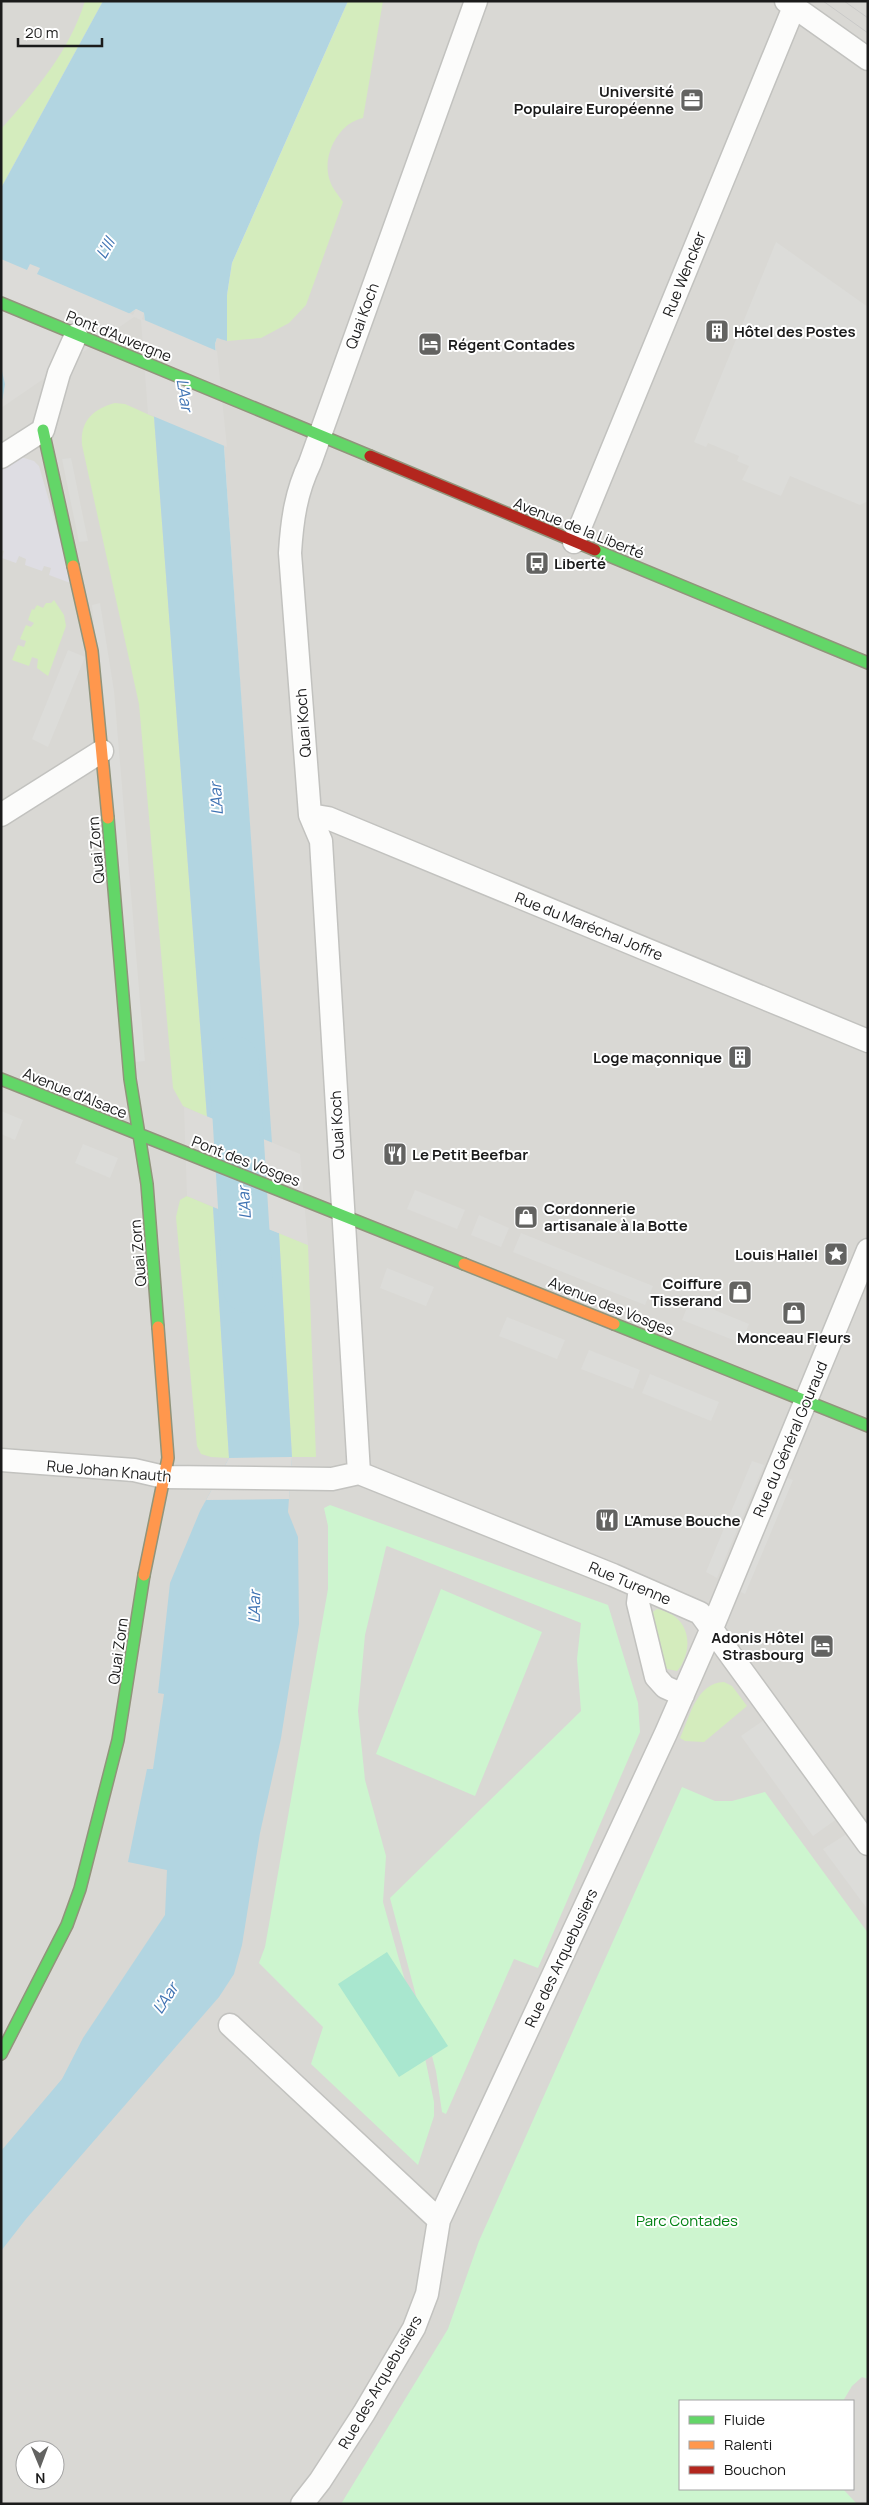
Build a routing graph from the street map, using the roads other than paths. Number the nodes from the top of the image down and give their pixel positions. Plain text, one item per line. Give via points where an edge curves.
1 (476, 1) edge
2 (790, 4) edge
3 (868, 59) edge
4 (1, 303) edge
5 (76, 335) junction
6 (46, 420) junction
7 (280, 421) joint
8 (319, 437) junction
9 (1, 457) edge
10 (574, 542) junction
11 (868, 663) edge
12 (102, 751) junction
13 (1, 815) edge
14 (310, 815) junction
15 (868, 1041) edge
16 (1, 1079) edge
17 (138, 1135) junction
18 (343, 1214) junction
19 (868, 1250) edge
20 (806, 1402) junction
21 (868, 1426) edge
22 (1, 1460) edge
23 (359, 1473) junction
24 (164, 1477) junction
25 (640, 1587) junction
26 (712, 1628) junction
27 (682, 1695) junction
28 (868, 1844) edge
29 (230, 2025) dead end
30 (1, 2054) edge
31 (439, 2220) junction
32 (302, 2504) edge

1 - 8 street, Quai Koch
2 - 3 street
2 - 10 street, Rue Wencker
4 - 5 street, Pont d'Auvergne
5 - 6 street via 59,373
5 - 7 street, Pont d'Auvergne
6 - 9 street
6 - 12 street, Quai Zorn via 92,651
7 - 8 street, Avenue de la Liberté
8 - 10 street, Avenue de la Liberté
8 - 14 street, Quai Koch via 301,481 292,518 290,552
10 - 11 street, Avenue de la Liberté
12 - 13 street
12 - 17 street, Quai Zorn via 130,1079
14 - 15 street, Rue du Maréchal Joffre via 328,818
14 - 18 street, Quai Koch via 321,841
16 - 17 street, Avenue d'Alsace
17 - 18 street, Pont des Vosges
17 - 24 street, Quai Zorn via 147,1184 168,1441
18 - 20 street, Avenue des Vosges
18 - 23 street, Quai Koch
19 - 20 street, Rue du Général Gouraud
20 - 21 street, Avenue des Vosges
20 - 26 street, Rue du Général Gouraud
22 - 24 street, Rue Johan Knauth via 134,1470
23 - 24 street, Rue Johan Knauth via 332,1479
23 - 25 street, Rue Turenne
24 - 30 street, Quai Zorn via 149,1545 125,1706 97,1828 67,1925
25 - 26 street, Rue Turenne via 700,1613
25 - 27 street via 638,1603 656,1677 665,1687
26 - 27 street, Rue des Arquebusiers
26 - 28 street, Rue Turenne
27 - 31 street, Rue des Arquebusiers
29 - 31 street
31 - 32 street, Rue des Arquebusiers via 427,2294 414,2328 364,2413

